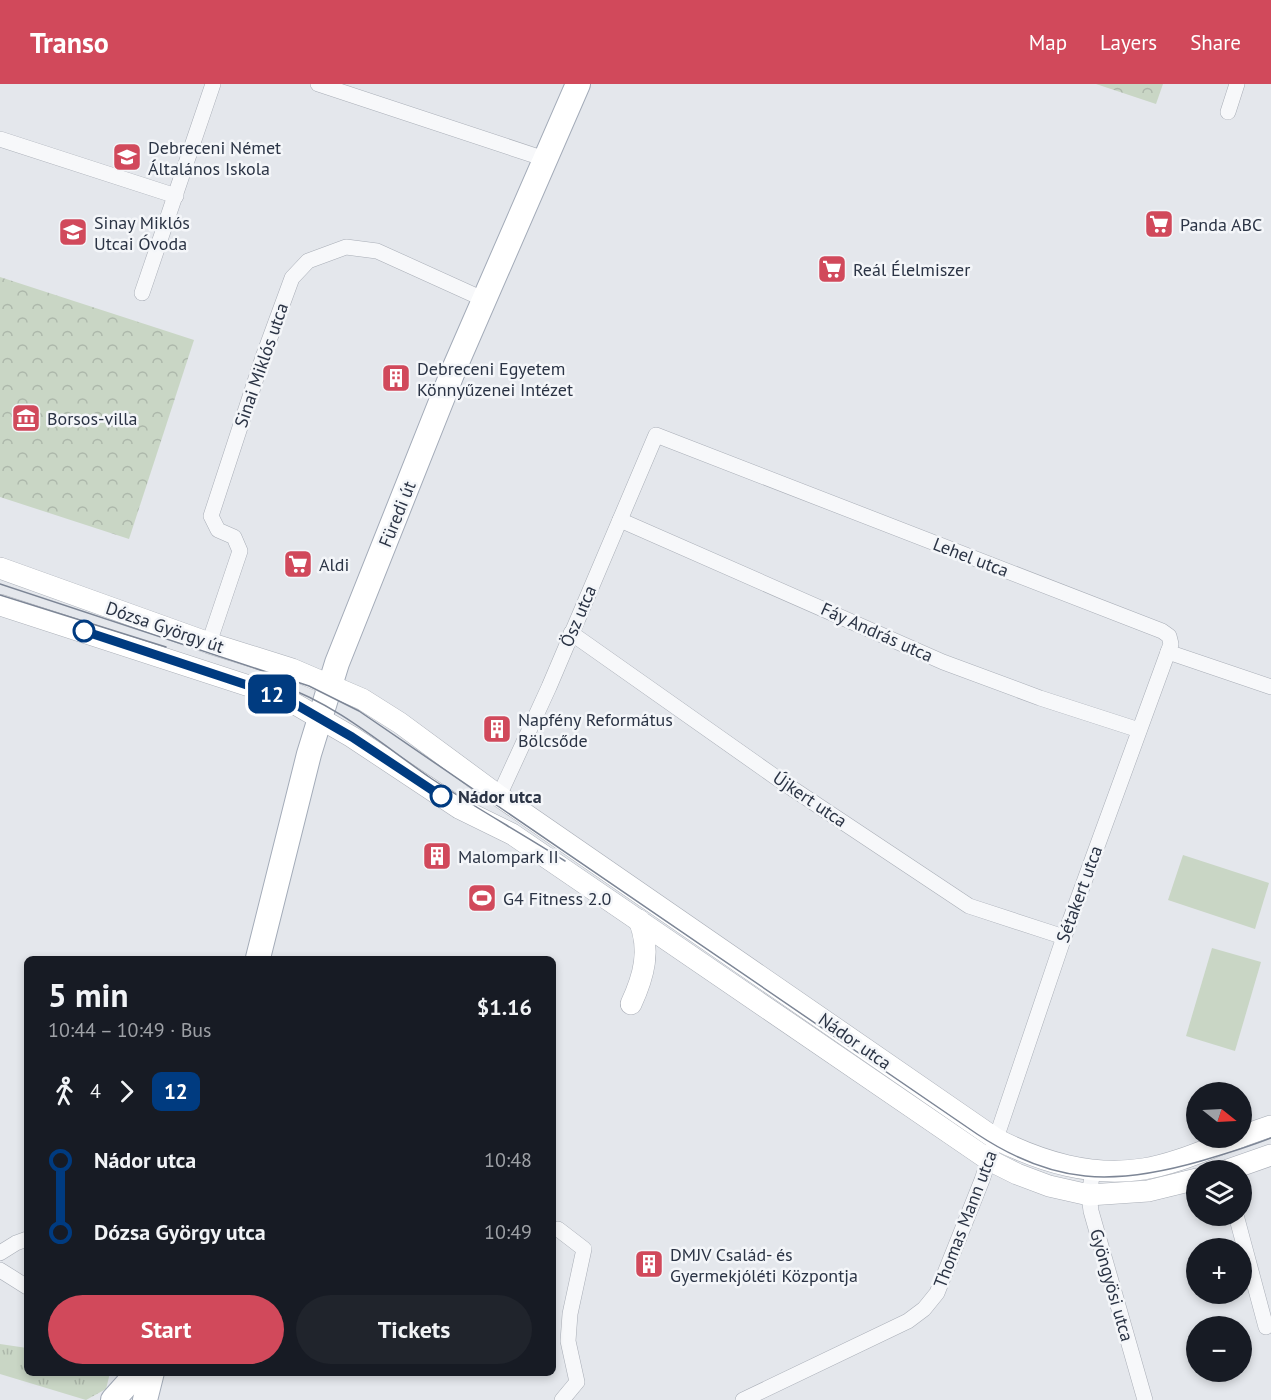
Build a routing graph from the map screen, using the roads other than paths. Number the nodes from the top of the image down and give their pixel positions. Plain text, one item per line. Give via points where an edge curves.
1 (213, 84) edge
2 (318, 84) edge
3 (578, 84) edge
4 (1237, 84) edge
5 (1228, 112) dead end
6 (0, 139) edge
7 (545, 159) junction
8 (176, 196) junction
9 (142, 293) dead end
10 (483, 299) junction
11 (656, 435) joint
12 (620, 520) junction
13 (0, 568) edge
14 (0, 605) edge
15 (571, 633) junction
16 (209, 643) junction
17 (1168, 652) junction
18 (330, 685) junction
19 (1271, 687) edge
20 (320, 718) junction
21 (1139, 730) junction
22 (499, 796) junction
23 (639, 920) junction
24 (687, 926) junction
25 (1064, 937) junction
26 (675, 944) junction
27 (258, 956) edge
28 (631, 1004) dead end
29 (1271, 1126) edge
30 (1252, 1133) edge
31 (996, 1138) junction
32 (1210, 1148) edge
33 (1271, 1155) edge
34 (989, 1160) junction
35 (1252, 1162) edge
36 (1093, 1170) junction
37 (1186, 1182) edge
38 (1089, 1195) junction
39 (1239, 1226) edge
40 (558, 1229) dead end
41 (24, 1240) edge
42 (0, 1253) edge
43 (0, 1270) edge
44 (24, 1285) edge
45 (1266, 1327) dead end
46 (134, 1376) edge
47 (151, 1376) edge
48 (159, 1376) edge
49 (113, 1400) edge
50 (145, 1400) edge
51 (161, 1400) edge
52 (562, 1400) edge
53 (743, 1400) edge
54 (1145, 1400) edge

1 - 8 street
2 - 7 street
3 - 7 main road, Füredi út
4 - 5 street
6 - 8 street
7 - 10 main road, Füredi út
8 - 9 street
10 - 16 street, Sinai Miklós utca via 377,251 346,248 308,261 292,278 211,516 218,530 234,537 240,551
10 - 18 main road, Füredi út
11 - 12 street, Ösz utca
11 - 17 street, Lehel utca via 1162,631 1169,636
12 - 15 street, Ösz utca
12 - 21 street, Fáy András utca via 943,662
13 - 16 street, Dózsa György út
14 - 20 street, Dózsa György út via 283,697
15 - 22 street, Ösz utca
15 - 25 street, Újkert utca via 781,781 969,906
16 - 18 street, Dózsa György út
17 - 19 street
17 - 21 street, Sétakert utca
18 - 20 main road, Füredi út
18 - 22 street, Nádor utca via 378,708
20 - 23 street, Nádor utca via 459,808 512,834
20 - 27 main road, Füredi út
21 - 25 street, Sétakert utca
22 - 24 street, Nádor utca
23 - 26 street, Nádor utca
23 - 28 street via 646,955
24 - 26 street
24 - 31 street, Nádor utca
25 - 31 street, Sétakert utca
26 - 34 street, Nádor utca
29 - 30 street
31 - 34 street, Thomas Mann utca
31 - 36 street, Nádor utca via 1056,1164
32 - 36 street via 1145,1169
33 - 35 street
34 - 38 street, Nádor utca via 1049,1186
34 - 53 street, Thomas Mann utca via 937,1293 924,1309 908,1321
36 - 38 street, Gyöngyösi utca
37 - 38 street via 1148,1191
38 - 54 street, Gyöngyösi utca
39 - 45 street
40 - 52 street via 584,1250 568,1341 577,1382
41 - 42 street
43 - 44 street
46 - 49 main road
47 - 50 main road
48 - 51 main road

